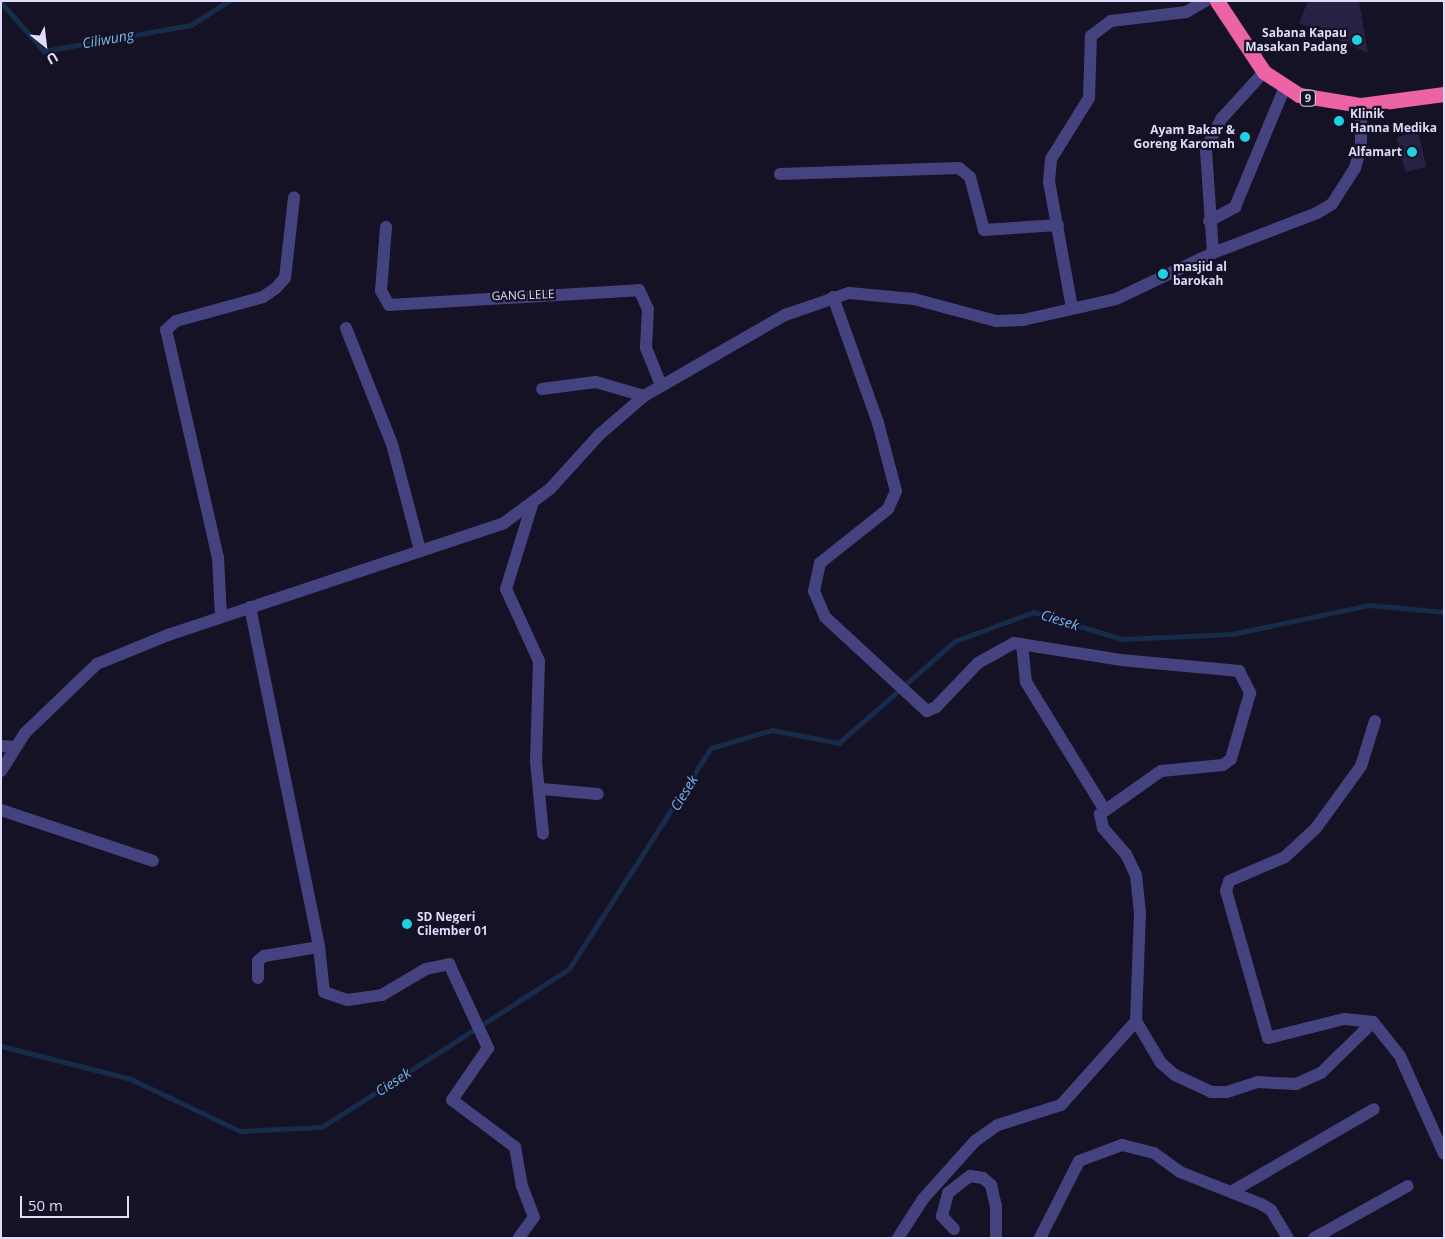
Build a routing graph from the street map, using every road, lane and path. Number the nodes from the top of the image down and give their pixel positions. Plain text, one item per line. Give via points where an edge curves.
1 (1205, 1) edge
2 (1217, 1) edge
3 (1264, 72) junction
4 (1285, 87) junction
5 (1444, 94) edge
6 (1361, 105) junction
7 (780, 174) dead end
8 (294, 198) dead end
9 (1209, 221) junction
10 (1058, 225) junction
11 (386, 227) dead end
12 (1213, 253) junction
13 (833, 297) junction
14 (1072, 308) junction
15 (346, 328) dead end
16 (661, 385) junction
17 (542, 389) dead end
18 (644, 396) junction
19 (532, 505) junction
20 (420, 550) junction
21 (250, 607) junction
22 (221, 617) junction
23 (1022, 644) junction
24 (1376, 721) dead end
25 (8, 746) edge
26 (1, 771) edge
27 (542, 789) junction
28 (598, 794) dead end
29 (1104, 809) junction
30 (1, 810) edge
31 (543, 834) dead end
32 (153, 861) dead end
33 (319, 947) junction
34 (258, 978) dead end
35 (1136, 1021) junction
36 (1373, 1022) junction
37 (1374, 1110) dead end
38 (1444, 1154) edge
39 (1408, 1186) dead end
40 (1231, 1192) junction
41 (954, 1229) dead end
42 (519, 1238) edge
43 (898, 1238) edge
44 (996, 1238) edge
45 (1040, 1238) edge
46 (1288, 1238) edge
47 (1314, 1238) edge

1 - 10 street via 1186,12 1111,22 1091,36 1089,98 1051,159 1049,182
2 - 3 highway, 9
3 - 4 highway, 9
3 - 9 street via 1222,118 1206,149
4 - 6 highway, 9 via 1313,100
4 - 9 street via 1235,207
5 - 6 highway, 9
6 - 12 street via 1361,147 1355,168 1332,204
7 - 10 street via 959,168 970,177 984,230
8 - 22 street via 285,278 276,288 263,297 176,321 166,330 218,558
9 - 12 street
10 - 14 street
11 - 16 street, GANG LELE via 381,291 389,306 639,290 647,302 646,348
12 - 14 street via 1116,299
13 - 14 street via 849,293 914,299 996,321 1023,320
13 - 16 street via 761,326
13 - 23 street via 896,491 888,509 825,556 816,572 814,590 825,617 926,711 936,707 978,663 1006,645
15 - 20 street via 392,444
16 - 18 street
17 - 18 street via 596,382
18 - 19 street
19 - 20 street via 498,525
19 - 27 street via 506,589 539,661 536,761
20 - 21 street
21 - 22 street
21 - 33 street
22 - 25 street via 97,664
23 - 29 street via 1026,682
23 - 29 street via 1121,660 1231,668 1248,682 1250,693 1234,755 1227,763 1161,771
24 - 36 street via 1361,766 1316,828 1285,856 1229,881 1226,891 1268,1038 1344,1019
25 - 26 street
27 - 28 street
27 - 31 street
29 - 35 street via 1100,817 1103,828 1126,854 1140,893
30 - 32 street
33 - 34 street via 264,956 258,961
33 - 42 street via 327,996 347,1000 382,995 445,962 475,1014 488,1048 452,1100 515,1147 522,1186 534,1217
35 - 36 street via 1161,1063 1175,1075 1211,1092 1227,1092 1257,1082 1296,1084 1321,1073
35 - 43 street via 1061,1105 998,1125 975,1141 923,1199
36 - 38 street via 1400,1056
37 - 40 street
39 - 47 street
40 - 45 street via 1180,1172 1154,1153 1122,1145 1079,1161
40 - 46 street via 1271,1210
41 - 44 street via 942,1216 948,1193 970,1176 983,1178 991,1185 996,1206

